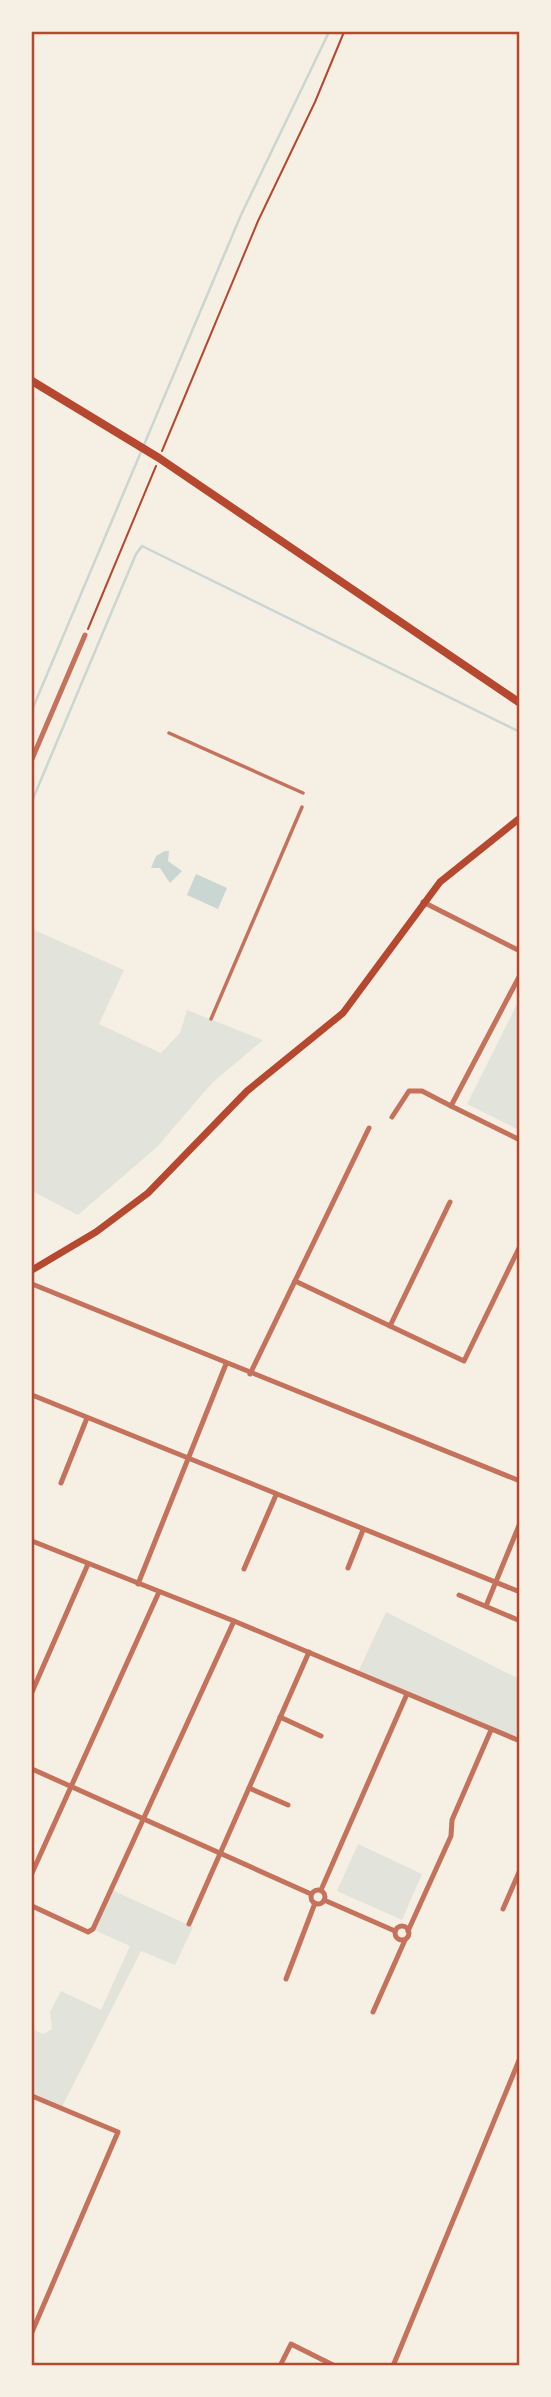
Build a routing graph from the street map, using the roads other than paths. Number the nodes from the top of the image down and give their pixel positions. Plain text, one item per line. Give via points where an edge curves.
1 (32, 381) edge
2 (85, 635) road end
3 (520, 703) edge
4 (169, 733) dead end
5 (32, 759) edge
6 (303, 793) dead end
7 (302, 807) dead end
8 (520, 818) edge
9 (423, 902) junction
10 (520, 951) edge
11 (520, 975) edge
12 (211, 1019) dead end
13 (451, 1106) junction
14 (392, 1118) dead end
15 (369, 1128) dead end
16 (520, 1140) edge
17 (450, 1202) dead end
18 (520, 1246) edge
19 (32, 1270) edge
20 (295, 1281) junction
21 (32, 1284) edge
22 (390, 1326) junction
23 (226, 1364) junction
24 (250, 1374) junction
25 (32, 1395) edge
26 (87, 1418) junction
27 (187, 1458) junction
28 (520, 1481) edge
29 (61, 1483) dead end
30 (276, 1495) junction
31 (520, 1523) edge
32 (363, 1530) junction
33 (32, 1541) edge
34 (88, 1564) junction
35 (348, 1568) dead end
36 (244, 1569) dead end
37 (497, 1582) junction
38 (138, 1584) junction
39 (159, 1592) junction
40 (520, 1592) edge
41 (458, 1595) dead end
42 (486, 1606) junction
43 (518, 1620) edge
44 (234, 1621) junction
45 (309, 1652) junction
46 (32, 1692) edge
47 (407, 1694) junction
48 (280, 1717) junction
49 (491, 1730) junction
50 (321, 1736) dead end
51 (520, 1741) edge
52 (32, 1769) edge
53 (71, 1787) junction
54 (249, 1788) junction
55 (288, 1805) dead end
56 (143, 1821) junction
57 (220, 1854) junction
58 (520, 1870) edge
59 (32, 1873) edge
60 (321, 1890) junction
61 (311, 1894) junction
62 (324, 1900) junction
63 (314, 1903) junction
64 (32, 1906) edge
65 (503, 1909) dead end
66 (189, 1924) dead end
67 (395, 1931) junction
68 (408, 1931) junction
69 (405, 1940) junction
70 (286, 1979) dead end
71 (373, 2012) dead end
72 (520, 2058) edge
73 (32, 2098) edge
74 (32, 2332) edge
75 (280, 2365) edge
76 (335, 2365) edge
77 (393, 2365) edge

1 - 3 main road via 157,457
2 - 5 street
4 - 6 street
7 - 12 street
8 - 9 main road via 458,866
9 - 10 street
9 - 19 main road via 343,1013 247,1091 148,1194
11 - 13 street
13 - 14 street via 422,1091 409,1091
13 - 16 street
15 - 20 street
17 - 22 street
18 - 22 street via 464,1361
20 - 22 street
20 - 24 street
21 - 23 street
23 - 24 street
23 - 27 street
24 - 28 street
25 - 26 street
26 - 27 street
26 - 29 street
27 - 30 street
27 - 38 street
30 - 32 street
30 - 36 street
31 - 37 street
32 - 35 street
32 - 37 street
33 - 34 street
34 - 38 street
34 - 46 street
37 - 40 street
37 - 42 street
38 - 39 street
39 - 44 street
39 - 53 street
41 - 42 street
42 - 43 street
44 - 45 street
44 - 56 street
45 - 47 street
45 - 48 street
47 - 49 street
47 - 60 street
48 - 50 street
48 - 54 street
49 - 51 street
49 - 68 street
52 - 53 street
53 - 56 street
53 - 59 street
54 - 55 street
54 - 57 street
56 - 57 street
56 - 64 street via 93,1929 88,1932
57 - 61 street
57 - 66 street
58 - 65 street
60 - 61 street
60 - 62 street
61 - 63 street
62 - 63 street
62 - 67 street
63 - 70 street
67 - 68 street via 401,1927
67 - 69 street via 398,1939
68 - 69 street
69 - 71 street
72 - 77 street
73 - 74 street via 118,2132
75 - 76 street via 291,2343

